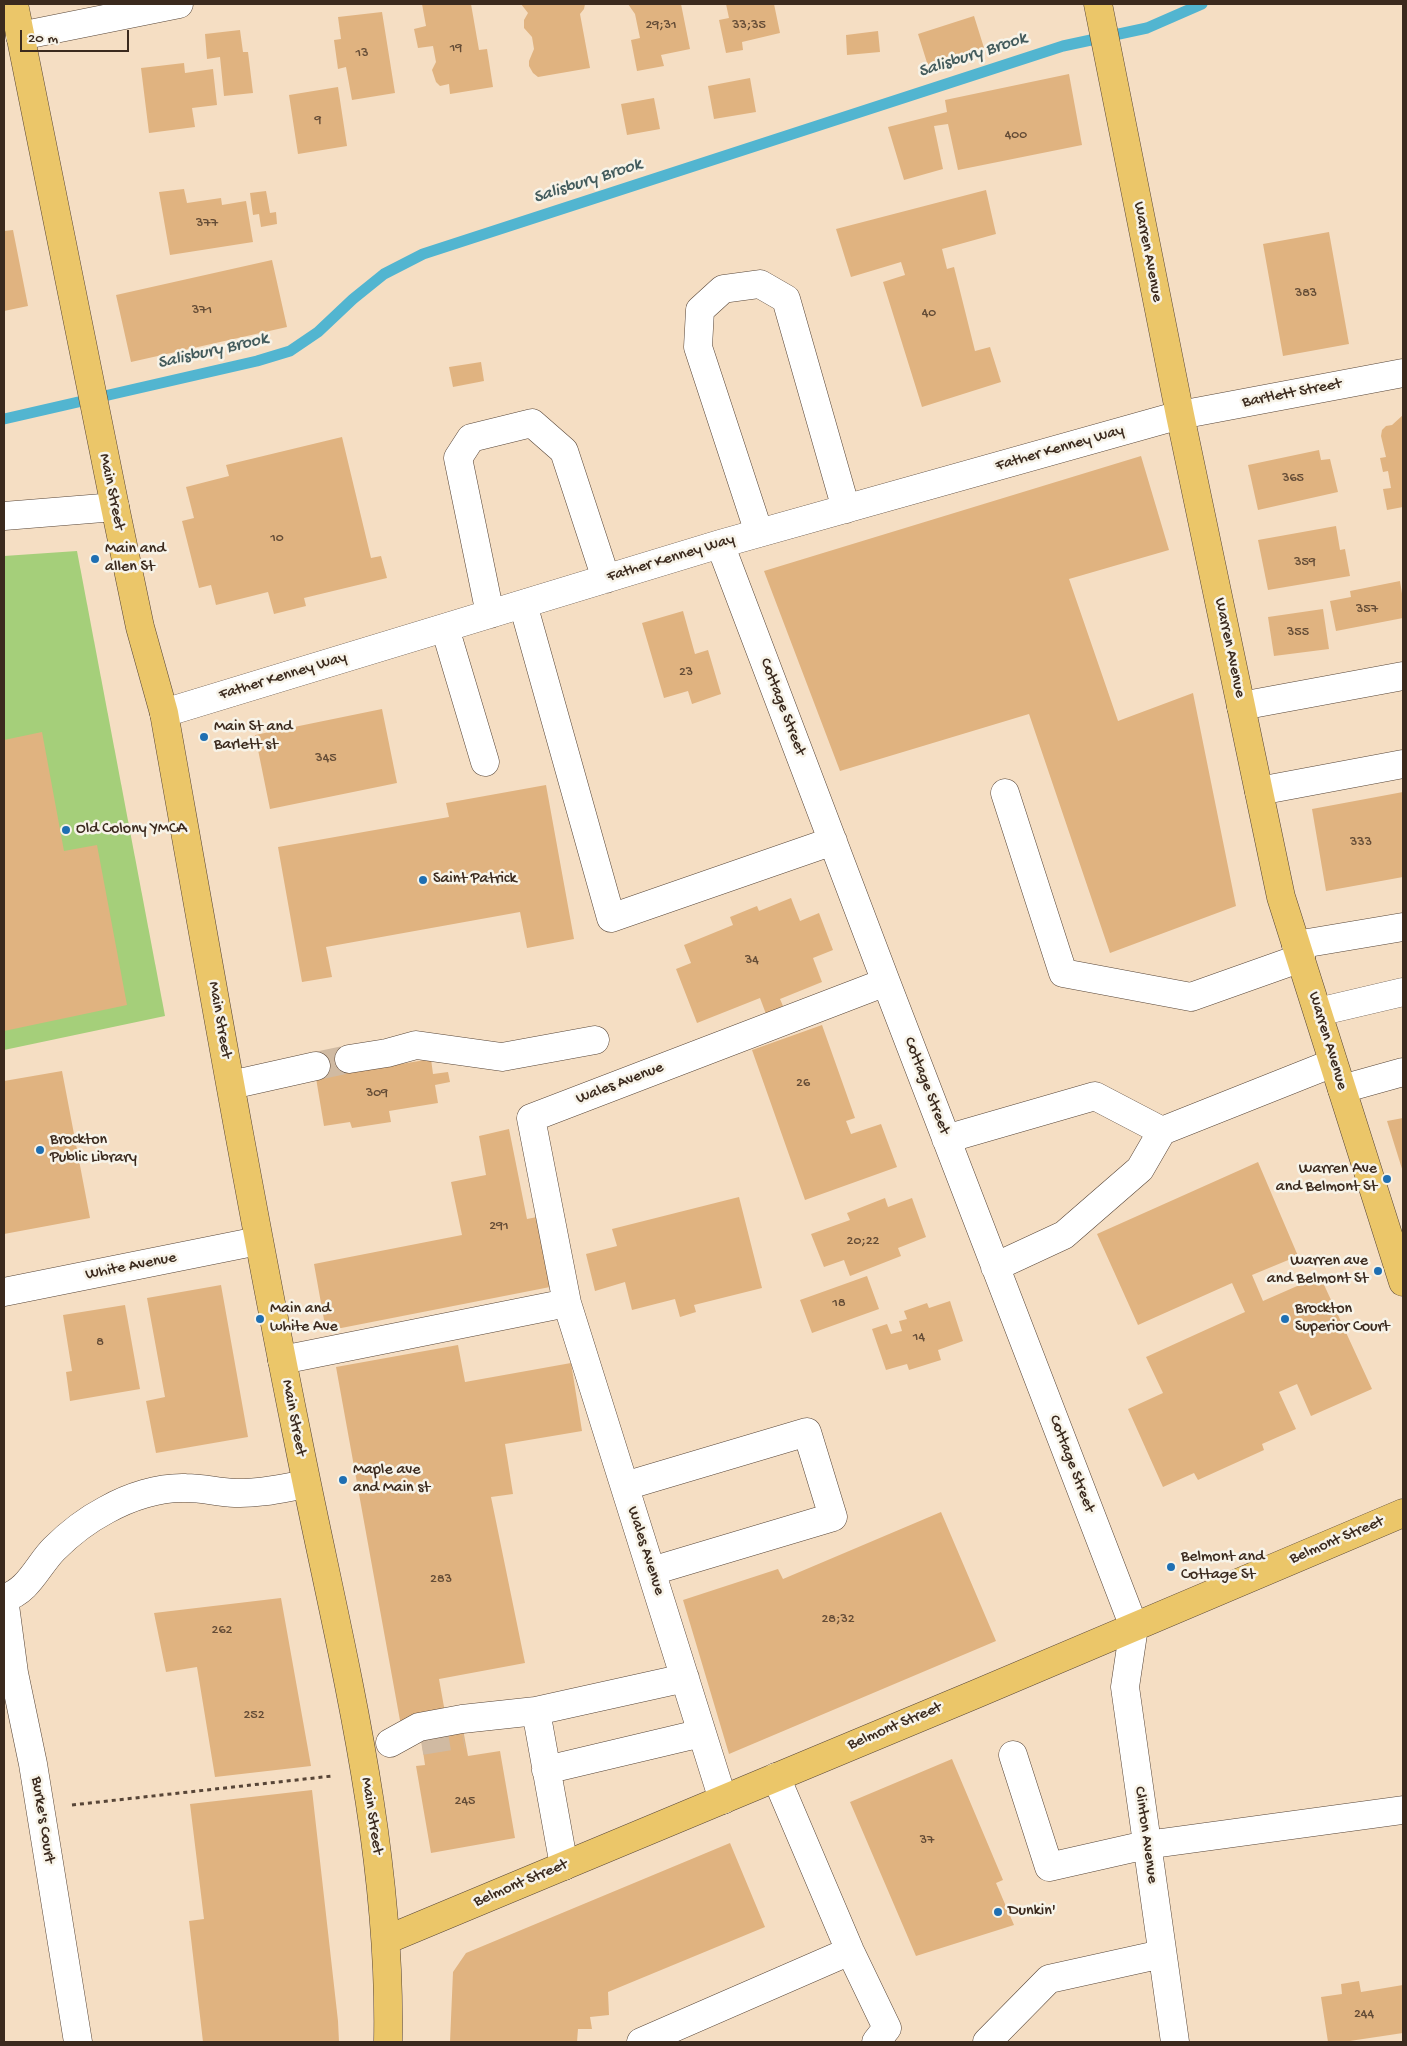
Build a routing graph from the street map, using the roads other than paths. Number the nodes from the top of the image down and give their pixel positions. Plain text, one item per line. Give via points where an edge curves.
1 (14, 4) edge
2 (179, 4) edge
3 (1098, 4) edge
4 (20, 36) junction
5 (1403, 373) edge
6 (1180, 415) junction
7 (114, 507) junction
8 (846, 509) junction
9 (4, 516) edge
10 (759, 533) junction
11 (720, 544) junction
12 (606, 579) junction
13 (523, 604) junction
14 (490, 614) junction
15 (444, 628) junction
16 (1403, 676) edge
17 (1241, 706) junction
18 (164, 713) junction
19 (485, 762) dead end
20 (1403, 764) edge
21 (1259, 791) junction
22 (1005, 793) dead end
23 (833, 841) junction
24 (1403, 927) edge
25 (1299, 952) junction
26 (886, 982) junction
27 (1403, 992) edge
28 (1318, 1012) junction
29 (595, 1040) dead end
30 (349, 1059) tunnel mouth
31 (1334, 1063) junction
32 (316, 1066) tunnel mouth
33 (1403, 1072) edge
34 (230, 1085) junction
35 (1342, 1089) junction
36 (1162, 1131) junction
37 (946, 1139) junction
38 (258, 1241) junction
39 (1399, 1251) edge
40 (995, 1267) junction
41 (1403, 1282) edge
42 (4, 1292) edge
43 (567, 1303) junction
44 (282, 1360) junction
45 (306, 1484) junction
46 (625, 1486) junction
47 (1403, 1512) edge
48 (652, 1571) junction
49 (4, 1598) edge
50 (1134, 1627) junction
51 (685, 1678) junction
52 (536, 1711) junction
53 (702, 1733) junction
54 (463, 1734) tunnel mouth
55 (421, 1741) tunnel mouth
56 (390, 1742) junction
57 (1013, 1755) dead end
58 (362, 1760) junction
59 (546, 1770) junction
60 (776, 1777) junction
61 (723, 1800) junction
62 (1403, 1810) edge
63 (1146, 1845) junction
64 (564, 1866) junction
65 (386, 1940) junction
66 (850, 1951) junction
67 (1162, 1954) junction
68 (78, 2042) edge
69 (388, 2042) edge
70 (641, 2042) edge
71 (876, 2042) edge
72 (987, 2042) edge
73 (1175, 2042) edge

1 - 4 main road, Main Street
2 - 4 street
3 - 6 main road, Warren Avenue
4 - 7 main road, Main Street
5 - 6 street, Bartlett Street
6 - 8 street, Father Kenney Way
6 - 17 main road, Warren Avenue
7 - 9 street
7 - 18 main road, Main Street via 140,628
8 - 10 street, Father Kenney Way
8 - 10 street via 786,299 760,284 722,289 700,310 698,347
10 - 11 street, Father Kenney Way
11 - 12 street, Father Kenney Way
11 - 23 street, Cottage Street
12 - 13 street, Father Kenney Way
12 - 14 street via 564,451 532,423 471,438 458,458
13 - 14 street, Father Kenney Way
13 - 23 street via 611,918
14 - 15 street, Father Kenney Way
15 - 18 street, Father Kenney Way
15 - 19 street
16 - 17 street
17 - 21 main road, Warren Avenue
18 - 34 main road, Main Street
20 - 21 street
21 - 25 main road, Warren Avenue via 1281,897
22 - 25 street via 1063,974 1191,997
23 - 26 street, Cottage Street
24 - 25 street
25 - 28 main road, Warren Avenue
26 - 37 street, Cottage Street
26 - 43 street, Wales Avenue via 531,1118
27 - 28 street
28 - 31 main road, Warren Avenue
29 - 30 street via 502,1057 416,1045
31 - 35 main road, Warren Avenue
31 - 36 street
32 - 34 street
33 - 35 street
34 - 38 main road, Main Street
35 - 39 main road, Warren Avenue
36 - 37 street via 1095,1096
36 - 40 street via 1140,1168 1064,1235
37 - 40 street, Cottage Street
38 - 42 street, White Avenue
38 - 44 main road, Main Street
39 - 41 main road, Warren Avenue
40 - 50 street, Cottage Street
43 - 44 street
43 - 46 street, Wales Avenue
44 - 45 main road, Main Street
45 - 49 street via 263,1492 184,1488 138,1495 77,1528 54,1549 22,1589
45 - 58 main road, Main Street
46 - 48 street, Wales Avenue
46 - 48 street via 808,1432 833,1517
47 - 50 main road, Belmont Street
48 - 51 street, Wales Avenue
49 - 68 street, Burke's Court via 14,1674 33,1764
50 - 60 main road, Belmont Street
50 - 63 street, Clinton Avenue via 1125,1687
51 - 52 street
51 - 53 street, Wales Avenue
52 - 54 street
52 - 56 street via 419,1727
52 - 59 street
53 - 59 street
53 - 61 street, Wales Avenue
55 - 56 street
56 - 58 street
57 - 63 street via 1049,1867
58 - 65 main road, Main Street via 382,1891
59 - 64 street
60 - 61 main road, Belmont Street
60 - 66 street
61 - 64 main road, Belmont Street
62 - 63 street
63 - 67 street, Clinton Avenue
64 - 65 main road, Belmont Street
65 - 69 main road, Main Street
66 - 70 street
66 - 71 street via 887,2028
67 - 72 street via 1050,1979
67 - 73 street, Clinton Avenue

